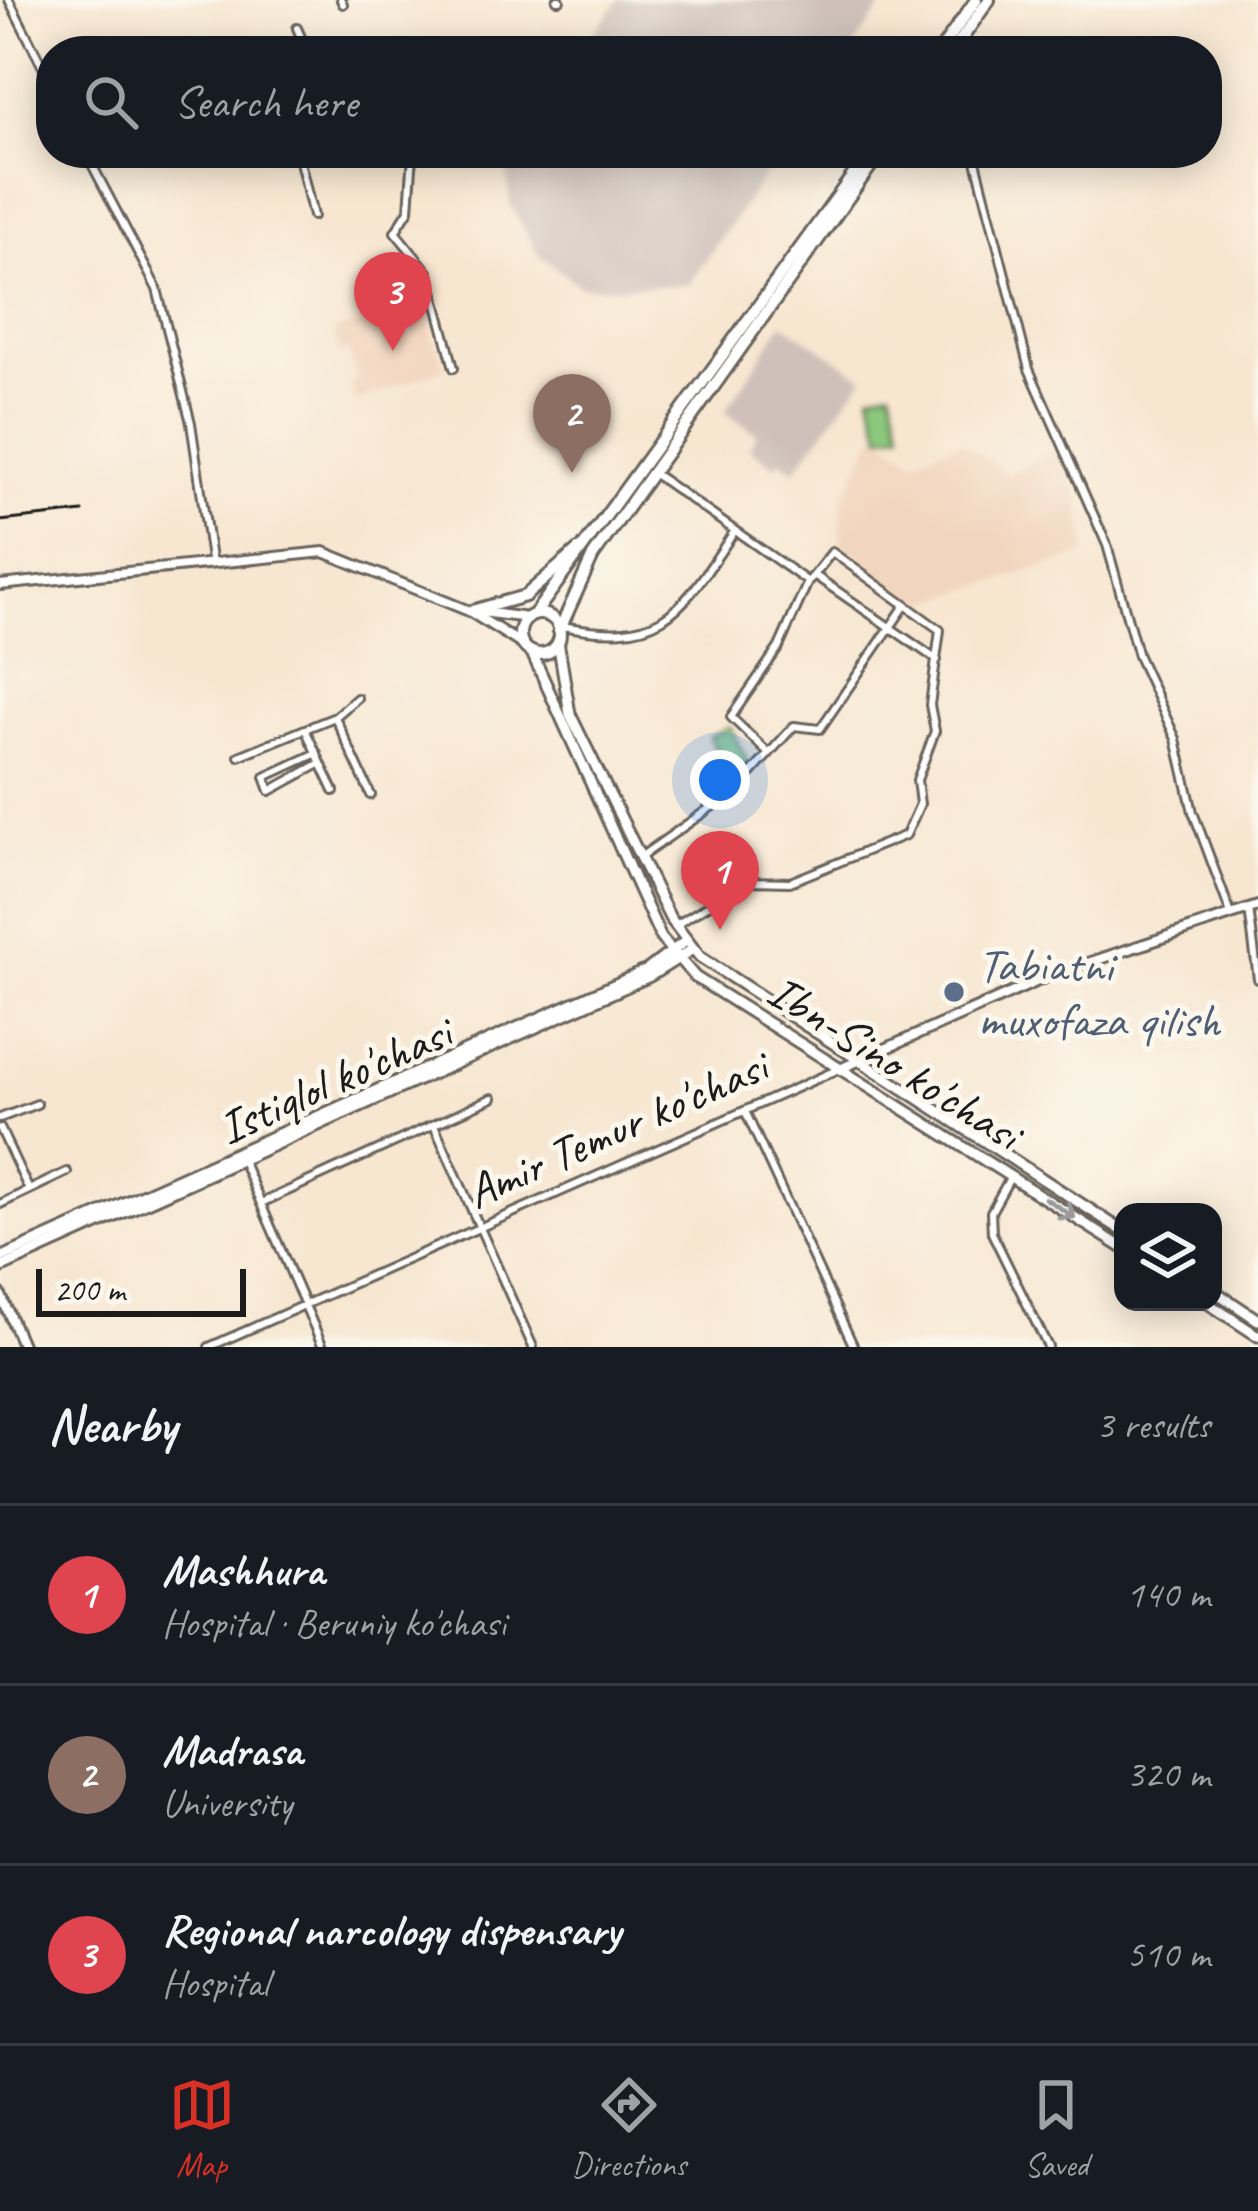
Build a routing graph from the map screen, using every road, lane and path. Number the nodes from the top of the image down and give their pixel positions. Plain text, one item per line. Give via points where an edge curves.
1 (10, 0) edge
2 (976, 0) edge
3 (989, 0) edge
4 (297, 28) dead end
5 (300, 36) edge
6 (951, 36) edge
7 (964, 36) edge
8 (36, 52) edge
9 (94, 168) edge
10 (302, 168) edge
11 (412, 168) edge
12 (858, 168) edge
13 (869, 168) edge
14 (978, 168) edge
15 (313, 216) dead end
16 (454, 368) dead end
17 (653, 473) junction
18 (734, 532) junction
19 (585, 544) junction
20 (211, 559) junction
21 (811, 579) junction
22 (0, 585) edge
23 (905, 606) junction
24 (471, 611) junction
25 (531, 616) junction
26 (890, 629) junction
27 (560, 632) junction
28 (527, 648) junction
29 (937, 660) junction
30 (357, 698) dead end
31 (334, 717) junction
32 (305, 729) junction
33 (316, 754) junction
34 (769, 754) junction
35 (239, 756) dead end
36 (321, 763) junction
37 (334, 790) dead end
38 (371, 795) dead end
39 (639, 858) junction
40 (1253, 907) edge
41 (1231, 914) junction
42 (676, 925) junction
43 (690, 944) junction
44 (676, 958) junction
45 (1258, 979) edge
46 (858, 1060) junction
47 (839, 1070) junction
48 (492, 1098) dead end
49 (37, 1104) dead end
50 (745, 1111) junction
51 (0, 1118) edge
52 (434, 1125) junction
53 (0, 1128) edge
54 (242, 1160) junction
55 (67, 1172) dead end
56 (1011, 1176) junction
57 (29, 1190) junction
58 (261, 1203) junction
59 (0, 1204) edge
60 (1114, 1226) edge
61 (479, 1227) junction
62 (1114, 1242) edge
63 (0, 1258) edge
64 (0, 1268) edge
65 (0, 1293) edge
66 (1222, 1296) edge
67 (304, 1304) junction
68 (1220, 1311) edge
69 (1258, 1320) edge
70 (1258, 1336) edge
71 (23, 1347) edge
72 (209, 1347) edge
73 (323, 1347) edge
74 (533, 1347) edge
75 (854, 1347) edge
76 (1048, 1347) edge

1 - 8 street
2 - 6 highway
3 - 7 highway
4 - 5 street
9 - 20 street via 157,289 191,423
10 - 15 street
11 - 16 street via 409,210 395,232 428,272
12 - 19 highway
13 - 17 highway
14 - 41 street via 1029,369 1107,544 1138,656 1176,739
17 - 18 street
17 - 27 highway via 593,556
18 - 21 street
18 - 27 street via 683,607 663,622 618,633
19 - 24 highway via 525,596
19 - 25 highway
20 - 22 main road
20 - 24 main road via 324,552
21 - 23 street via 832,552
21 - 26 street
21 - 34 street via 779,647 731,717
23 - 26 street
23 - 29 street via 940,630
24 - 25 main road
24 - 28 main road
25 - 27 highway via 550,616
25 - 28 highway via 520,630
26 - 29 street
26 - 34 street via 820,729 794,726
27 - 28 highway via 547,652
27 - 39 main road, Ibn-Sino ko'chasi via 571,714
28 - 44 main road, Ibn-Sino ko'chasi
29 - 42 street via 935,731 906,836 790,881 747,881
30 - 31 street
31 - 32 street
31 - 38 street
32 - 33 street
32 - 35 street
33 - 36 street
33 - 36 street via 265,777 270,791
34 - 39 street via 737,789
36 - 37 street
39 - 42 main road, Ibn-Sino ko'chasi
40 - 41 main road, Amir Temur ko'chasi
40 - 45 street
41 - 46 main road, Amir Temur ko'chasi via 1049,976
42 - 43 main road, Ibn-Sino ko'chasi
43 - 44 main road, Istiqlol ko'chasi
43 - 46 main road, Ibn-Sino ko'chasi via 731,980
44 - 47 main road, Ibn-Sino ko'chasi
44 - 54 main road, Istiqlol ko'chasi
44 - 63 main road, Istiqlol ko'chasi
46 - 47 main road, Amir Temur ko'chasi
46 - 60 main road, Ibn-Sino ko'chasi
47 - 50 street, Amir Temur ko'chasi
47 - 56 main road, Ibn-Sino ko'chasi
48 - 52 street
49 - 51 street
50 - 61 street, Amir Temur ko'chasi
50 - 75 street
52 - 58 street
52 - 61 street
53 - 57 street
54 - 58 street
54 - 64 main road, Istiqlol ko'chasi
55 - 57 street
56 -> 62 main road, Ibn-Sino ko'chasi
56 - 76 street via 991,1212 992,1233
57 - 59 street
58 - 67 street
61 - 67 street, Amir Temur ko'chasi
61 - 74 street
65 - 71 main road
66 - 69 main road
67 - 72 street, Amir Temur ko'chasi
67 - 73 street
68 - 70 main road

